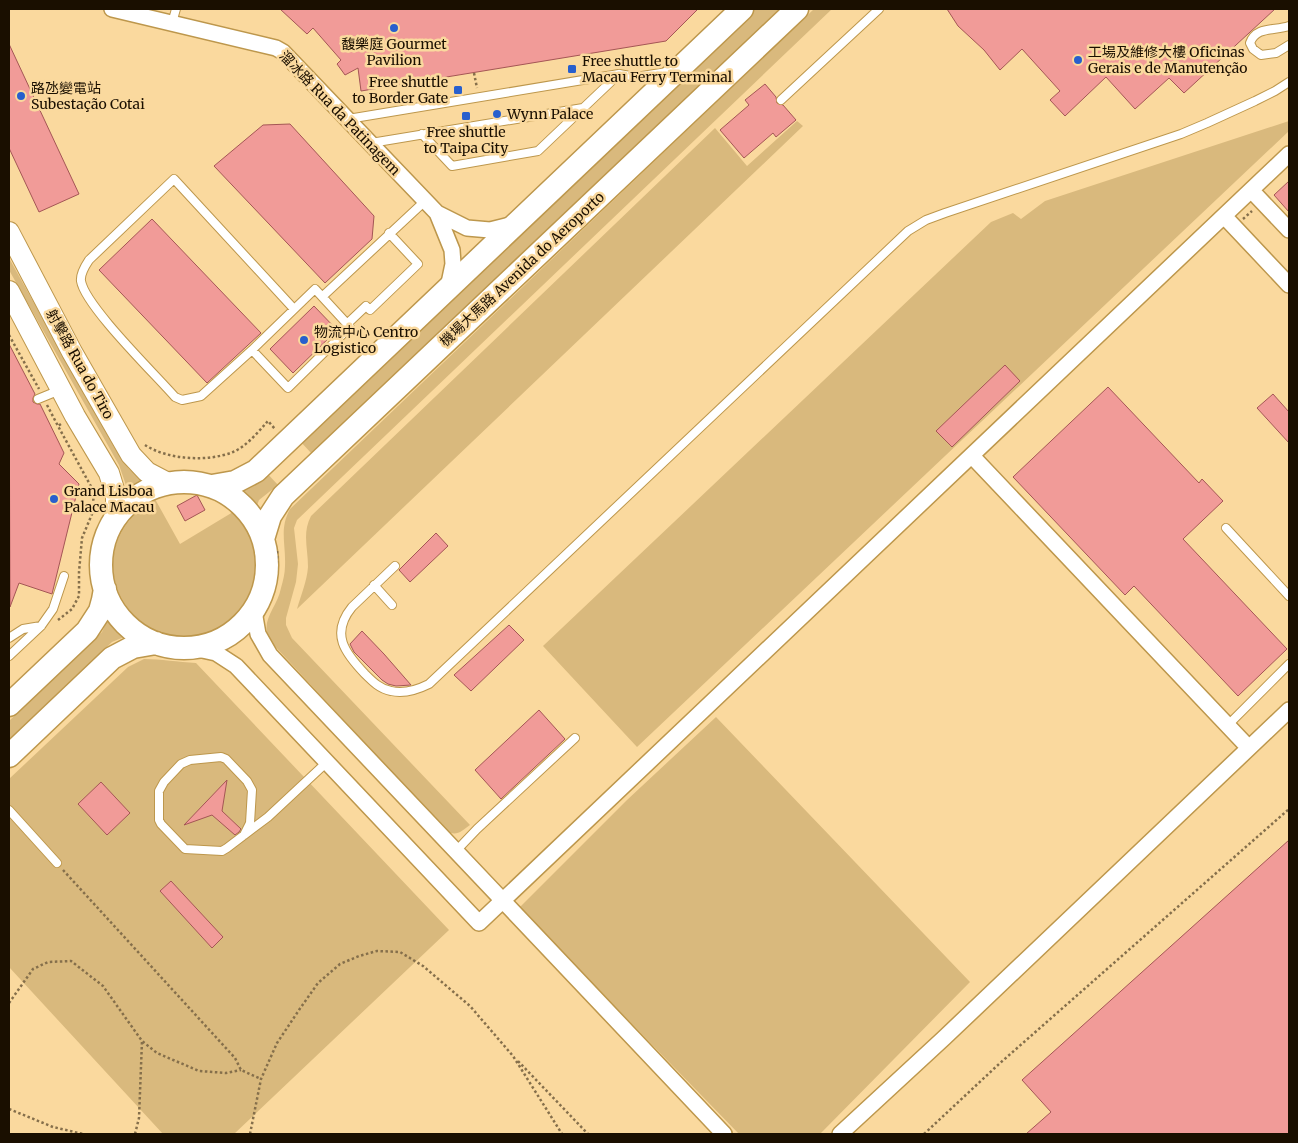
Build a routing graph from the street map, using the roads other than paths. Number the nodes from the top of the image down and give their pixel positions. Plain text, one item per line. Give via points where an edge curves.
1 (112, 9) edge
2 (742, 9) edge
3 (797, 9) edge
4 (879, 9) edge
5 (174, 16) edge
6 (1289, 26) edge
7 (1289, 46) edge
8 (678, 70) junction
9 (619, 74) junction
10 (1289, 82) edge
11 (781, 100) dead end
12 (584, 108) junction
13 (348, 120) junction
14 (422, 134) junction
15 (371, 143) junction
16 (1289, 154) edge
17 (1251, 190) junction
18 (425, 201) junction
19 (437, 213) junction
20 (1229, 222) junction
21 (516, 224) junction
22 (1289, 230) edge
23 (9, 232) edge
24 (390, 233) junction
25 (1289, 285) edge
26 (448, 288) junction
27 (9, 291) edge
28 (323, 296) junction
29 (294, 309) junction
30 (347, 324) junction
31 (252, 350) junction
32 (62, 389) junction
33 (40, 398) road end
34 (972, 456) junction
35 (168, 483) junction
36 (212, 486) junction
37 (114, 520) junction
38 (1226, 528) dead end
39 (264, 540) junction
40 (395, 566) dead end
41 (64, 576) dead end
42 (374, 585) junction
43 (104, 589) junction
44 (1289, 596) edge
45 (392, 605) dead end
46 (254, 611) junction
47 (41, 626) junction
48 (9, 638) edge
49 (156, 643) junction
50 (193, 648) junction
51 (9, 656) edge
52 (1289, 664) edge
53 (9, 705) edge
54 (1289, 710) edge
55 (1228, 725) junction
56 (575, 738) dead end
57 (1249, 748) junction
58 (9, 756) edge
59 (327, 762) junction
60 (9, 810) edge
61 (244, 835) junction
62 (456, 851) junction
63 (57, 863) road end
64 (503, 901) junction
65 (724, 1134) edge
66 (840, 1134) edge

1 - 5 street, 溜冰路 Rua da Patinagem
2 - 8 main road
3 - 39 main road, 機場大馬路 Avenida do Aeroporto via 283,496 270,516
4 - 11 lane
5 - 13 street, 溜冰路 Rua da Patinagem via 283,52
6 - 7 lane via 1262,30 1252,37 1250,43 1261,55 1276,53
8 - 9 lane via 636,77
8 - 21 main road
9 - 12 lane
9 - 13 lane
10 - 42 lane via 1198,127 945,213 908,231 429,684 419,689 399,692 383,689 353,662 344,647 341,630 347,614
12 - 14 lane
12 - 14 lane via 538,151 452,166
13 - 15 street, 溜冰路 Rua da Patinagem
14 - 15 lane
15 - 18 street, 溜冰路 Rua da Patinagem
16 - 17 street
17 - 20 street
17 - 22 street
18 - 19 street, 溜冰路 Rua da Patinagem
18 - 24 lane
19 - 21 street, 溜冰路 Rua da Patinagem via 467,228 490,230
19 - 26 street, 溜冰路 Rua da Patinagem via 452,250
20 - 25 street
20 - 34 street
21 - 26 main road
23 - 35 street, 射擊路 Rua do Tiro via 131,455 147,472
24 - 28 lane
24 - 30 lane via 418,264 370,310 366,306
26 - 36 main road via 256,471 235,482
27 - 32 street, 射擊路 Rua do Tiro
28 - 29 lane via 315,289
28 - 30 lane
29 - 31 lane
29 - 31 lane via 174,179 84,268 80,279 83,289 98,312 175,397 182,400 201,396
30 - 31 lane via 350,327 288,388
32 - 33 lane
32 - 37 street, 射擊路 Rua do Tiro via 67,421 109,473 116,496
34 - 55 street
34 - 64 street
35 - 36 main road
35 - 37 main road via 141,494 128,503
36 - 39 main road via 234,498 252,516
37 - 43 main road via 104,542 101,565
38 - 44 lane
39 - 46 main road via 266,576
40 - 42 lane
41 - 47 lane via 53,609
42 - 45 lane
43 - 49 main road via 124,622
43 - 53 main road via 100,611 87,631
46 - 50 main road via 228,636
46 - 62 street via 258,634 270,655
47 - 48 lane via 23,629
47 - 51 lane
49 - 50 main road via 174,648
49 - 58 main road via 132,647 112,658
50 - 59 street via 216,654 236,666
52 - 55 lane
54 - 57 street
55 - 57 street
56 - 62 lane
57 - 66 street
59 - 61 lane
59 - 64 street via 479,923
60 - 63 lane
61 - 61 lane via 222,851 185,849 159,820 159,791 164,782 185,761 218,756 226,759 248,781 252,790 250,823
62 - 64 street
64 - 65 street

